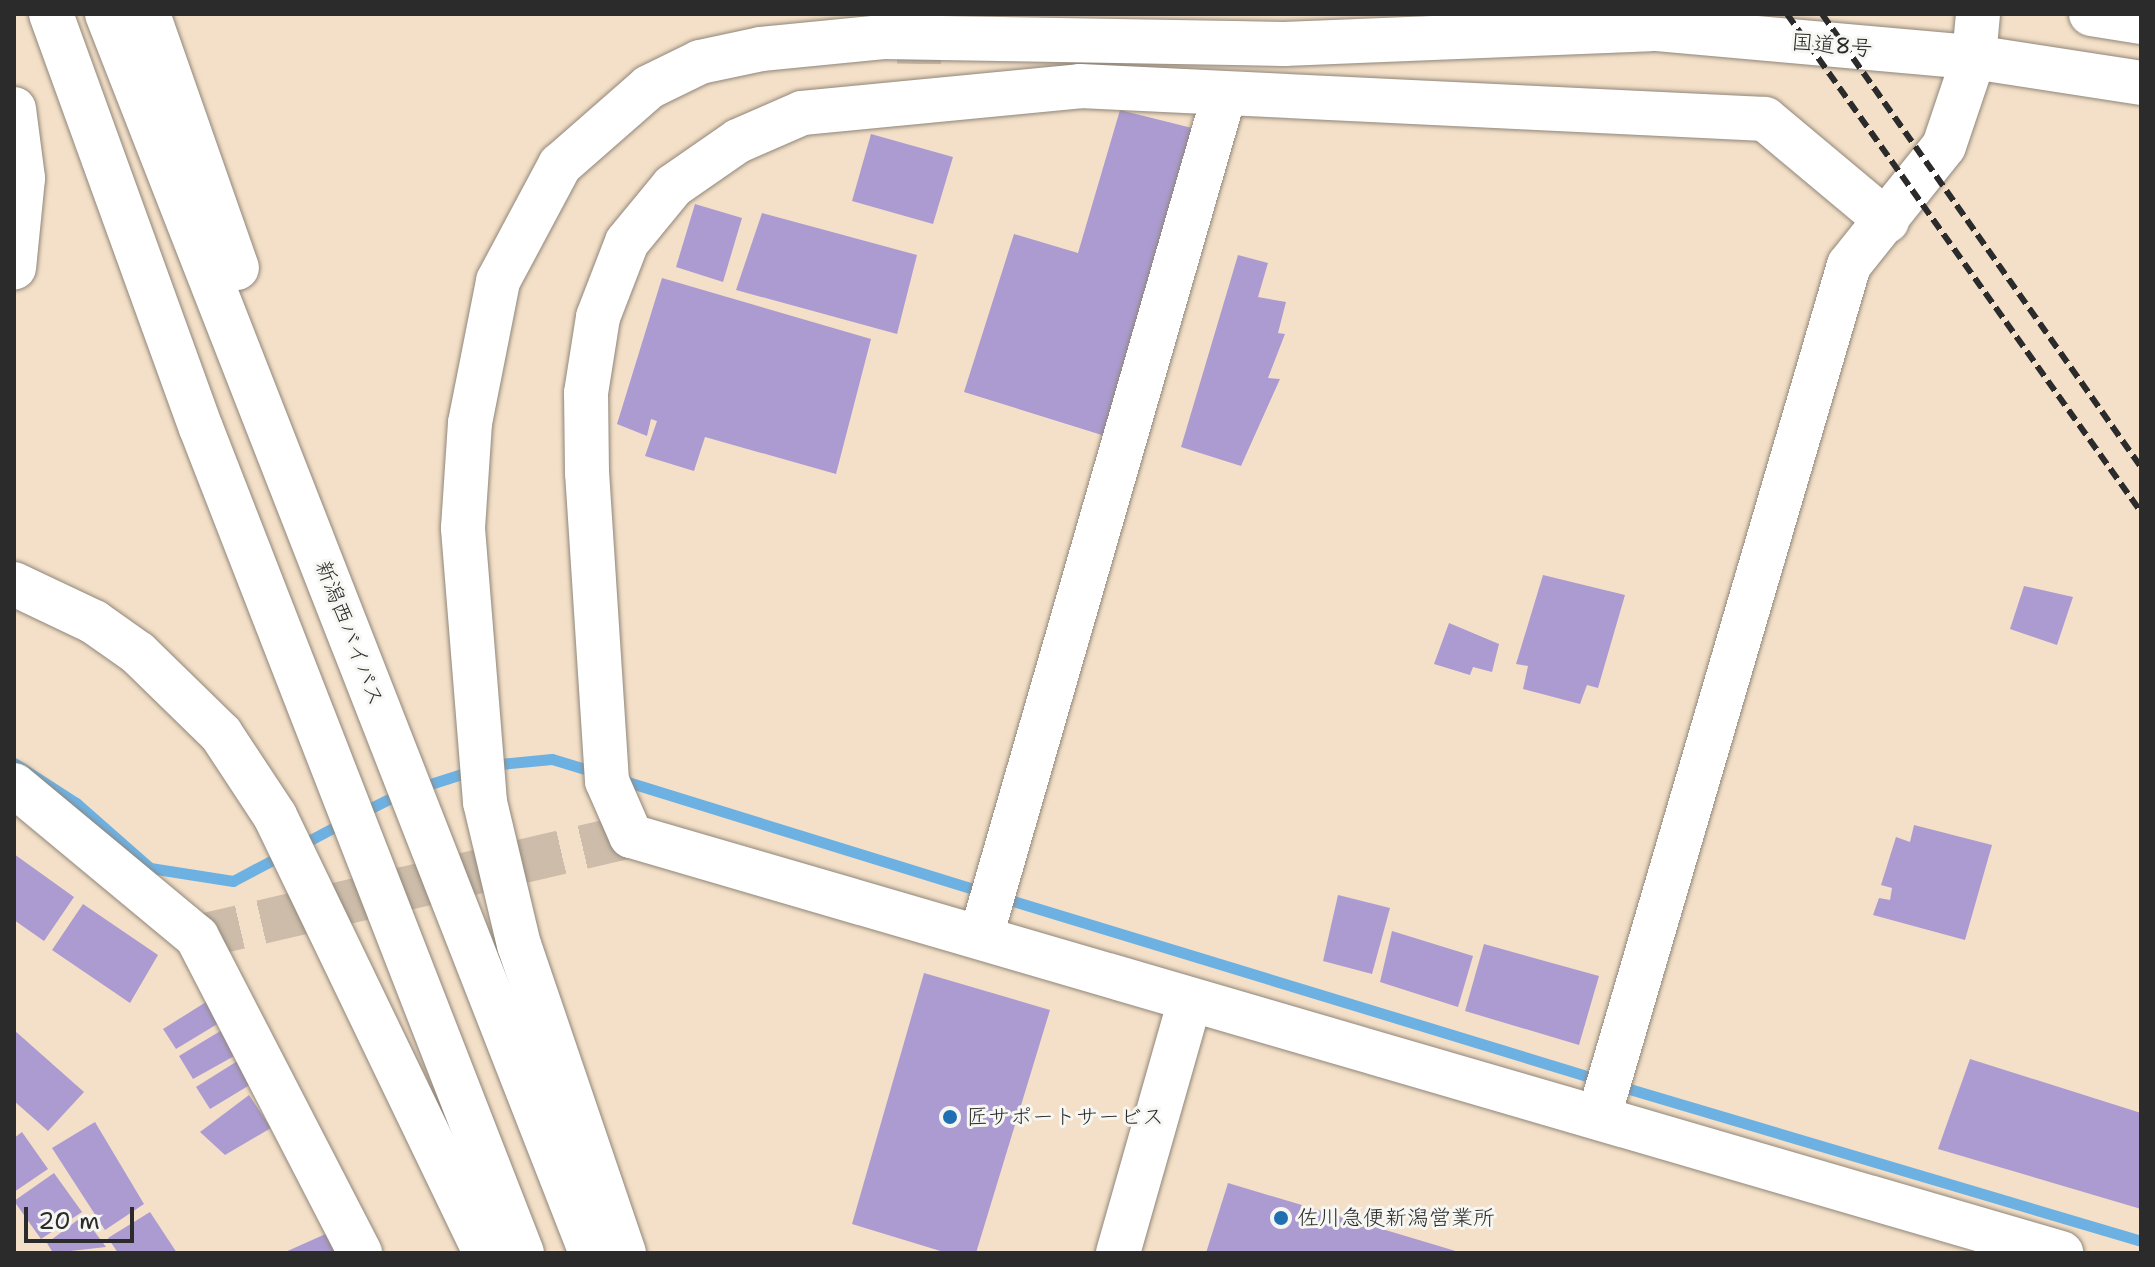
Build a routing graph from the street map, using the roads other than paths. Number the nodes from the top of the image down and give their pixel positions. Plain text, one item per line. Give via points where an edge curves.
1 (1479, 14) edge
2 (1978, 14) edge
3 (2091, 14) edge
4 (1533, 15) edge
5 (130, 22) edge
6 (2141, 22) edge
7 (55, 24) edge
8 (1650, 29) junction
9 (1974, 57) junction
10 (2141, 83) edge
11 (1224, 95) junction
12 (14, 109) edge
13 (1887, 221) junction
14 (14, 268) edge
15 (14, 584) edge
16 (14, 785) edge
17 (981, 936) junction
18 (1190, 1000) junction
19 (1599, 1116) junction
20 (360, 1253) edge
21 (485, 1253) edge
22 (522, 1253) edge
23 (591, 1253) edge
24 (624, 1253) edge
25 (1118, 1253) edge
26 (2061, 1253) edge

1 - 4 main road, 国道8号
2 - 9 main road
3 - 6 main road
4 - 8 main road, 国道8号
5 - 23 main road, 新潟西バイパス via 316,547
7 - 22 main road via 201,428
8 - 9 main road, 国道8号
8 - 24 main road via 1284,44 883,37 761,49 700,62 649,87 560,165 498,281 470,423 463,528 485,802 519,945
9 - 10 main road, 国道8号
9 - 13 main road via 1944,146
11 - 13 main road via 1765,119
11 - 17 main road
11 - 17 main road via 918,81 802,113 738,141 673,186 627,242 598,317 588,378 587,473 607,781 631,836
12 - 14 main road via 23,178
13 - 19 main road via 1849,265
15 - 21 main road via 82,615 138,653 221,734 275,816
16 - 20 main road via 197,937
17 - 18 main road
18 - 19 main road
18 - 25 main road
19 - 26 main road

